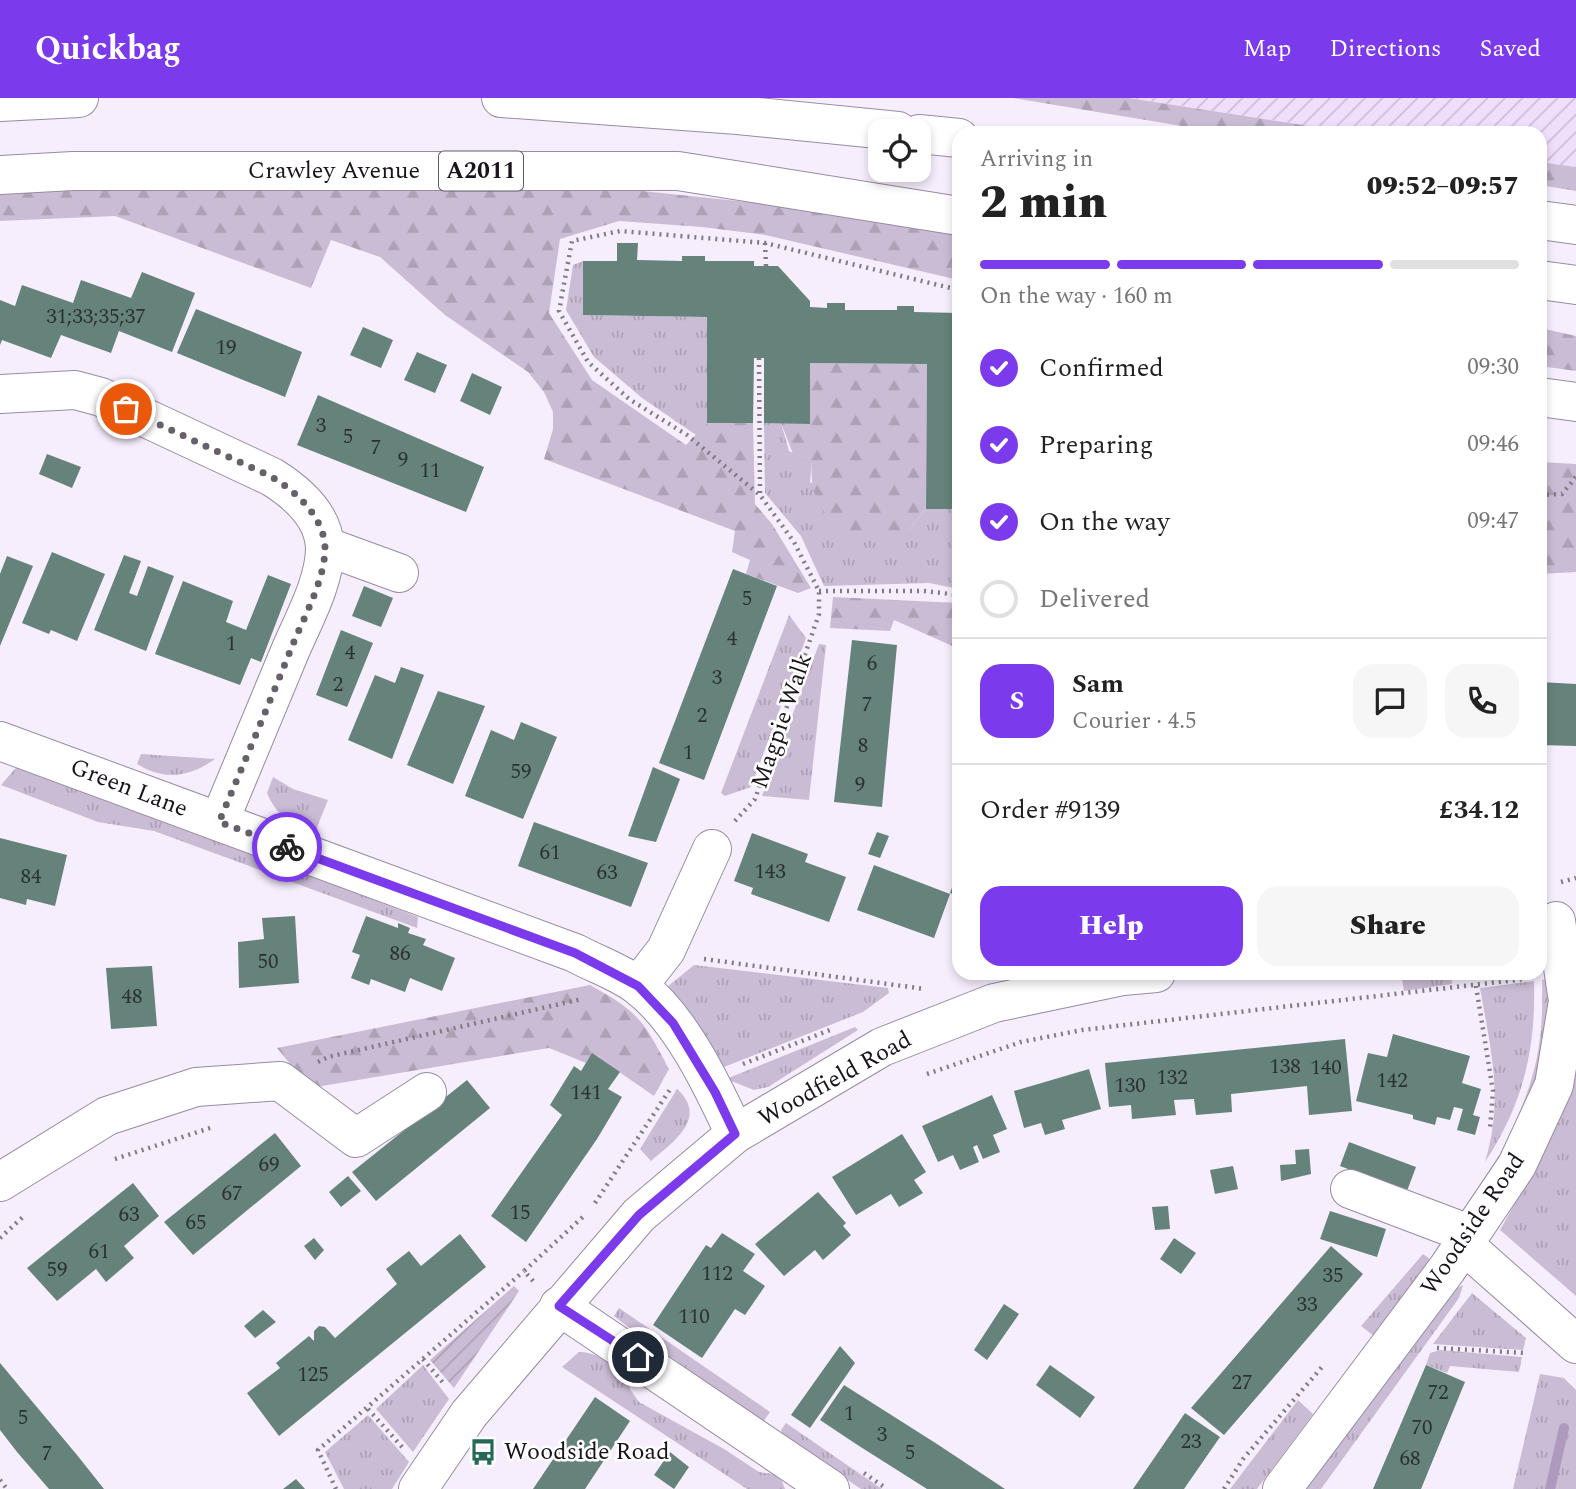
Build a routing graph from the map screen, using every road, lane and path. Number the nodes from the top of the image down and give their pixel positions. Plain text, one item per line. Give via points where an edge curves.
1 (79, 98) edge
2 (501, 98) edge
3 (752, 98) edge
4 (0, 102) edge
5 (868, 128) edge
6 (942, 136) edge
7 (0, 175) edge
8 (952, 215) edge
9 (1547, 221) edge
10 (1576, 225) edge
11 (765, 243) junction
12 (766, 266) dead end
13 (1547, 282) edge
14 (1576, 285) edge
15 (952, 288) edge
16 (759, 358) dead end
17 (0, 394) edge
18 (1547, 398) edge
19 (1576, 402) edge
20 (1576, 477) edge
21 (760, 495) junction
22 (1547, 495) edge
23 (325, 546) junction
24 (399, 573) dead end
25 (819, 591) junction
26 (952, 594) edge
27 (0, 741) edge
28 (219, 822) junction
29 (712, 849) joint
30 (1558, 920) edge
31 (691, 958) dead end
32 (1105, 980) edge
33 (1518, 980) edge
34 (638, 986) junction
35 (1476, 986) junction
36 (930, 990) dead end
37 (914, 1078) dead end
38 (280, 1081) junction
39 (427, 1092) dead end
40 (222, 1125) dead end
41 (1490, 1133) dead end
42 (735, 1134) junction
43 (110, 1161) dead end
44 (0, 1182) edge
45 (1350, 1189) dead end
46 (33, 1208) dead end
47 (0, 1238) edge
48 (1466, 1239) junction
49 (524, 1271) dead end
50 (559, 1306) junction
51 (1576, 1344) edge
52 (1430, 1350) dead end
53 (1539, 1354) dead end
54 (1324, 1365) dead end
55 (368, 1409) junction
56 (0, 1480) edge
57 (423, 1482) edge
58 (7, 1489) edge
59 (337, 1489) edge
60 (830, 1489) edge
61 (1224, 1489) edge
62 (1282, 1489) edge

1 - 4 street
2 - 5 street
3 - 6 street
7 - 8 street, Crawley Avenue / A2011 via 73,171 678,171
9 - 10 street
11 - 12 path
11 - 15 path
11 - 21 path via 620,231 572,241 559,311 588,362
13 - 14 street
16 - 21 path
17 - 23 street via 75,390 102,397 293,491 307,505
18 - 19 street
20 - 22 path via 1562,494
21 - 25 path via 794,542
23 - 24 street
23 - 28 street via 308,609
25 - 26 path
25 - 29 path, Magpie Walk via 819,614 755,799
27 - 28 street, Green Lane
28 - 34 street, Green Lane via 575,953
29 - 34 street via 666,950
30 - 48 street, Woodside Road via 1567,1002 1554,1085 1517,1165
31 - 36 path
32 - 42 street, Woodfield Road via 994,1003 882,1047
33 - 35 path
34 - 38 path via 328,1057
34 - 42 street, Green Lane via 673,1023
35 - 37 path via 1082,1030 1021,1042
35 - 41 path via 1493,1091
38 - 39 street via 356,1138
38 - 44 street via 196,1087 107,1116
40 - 43 path
42 - 50 street, Woodfield Road via 639,1215
45 - 48 street
46 - 47 path
48 - 51 street
48 - 62 street, Woodside Road
49 - 55 path
50 - 57 street, Woodfield Road via 469,1414
50 - 60 street
52 - 53 path
54 - 61 path via 1243,1459
55 - 57 path
55 - 59 path via 318,1450
56 - 58 path

